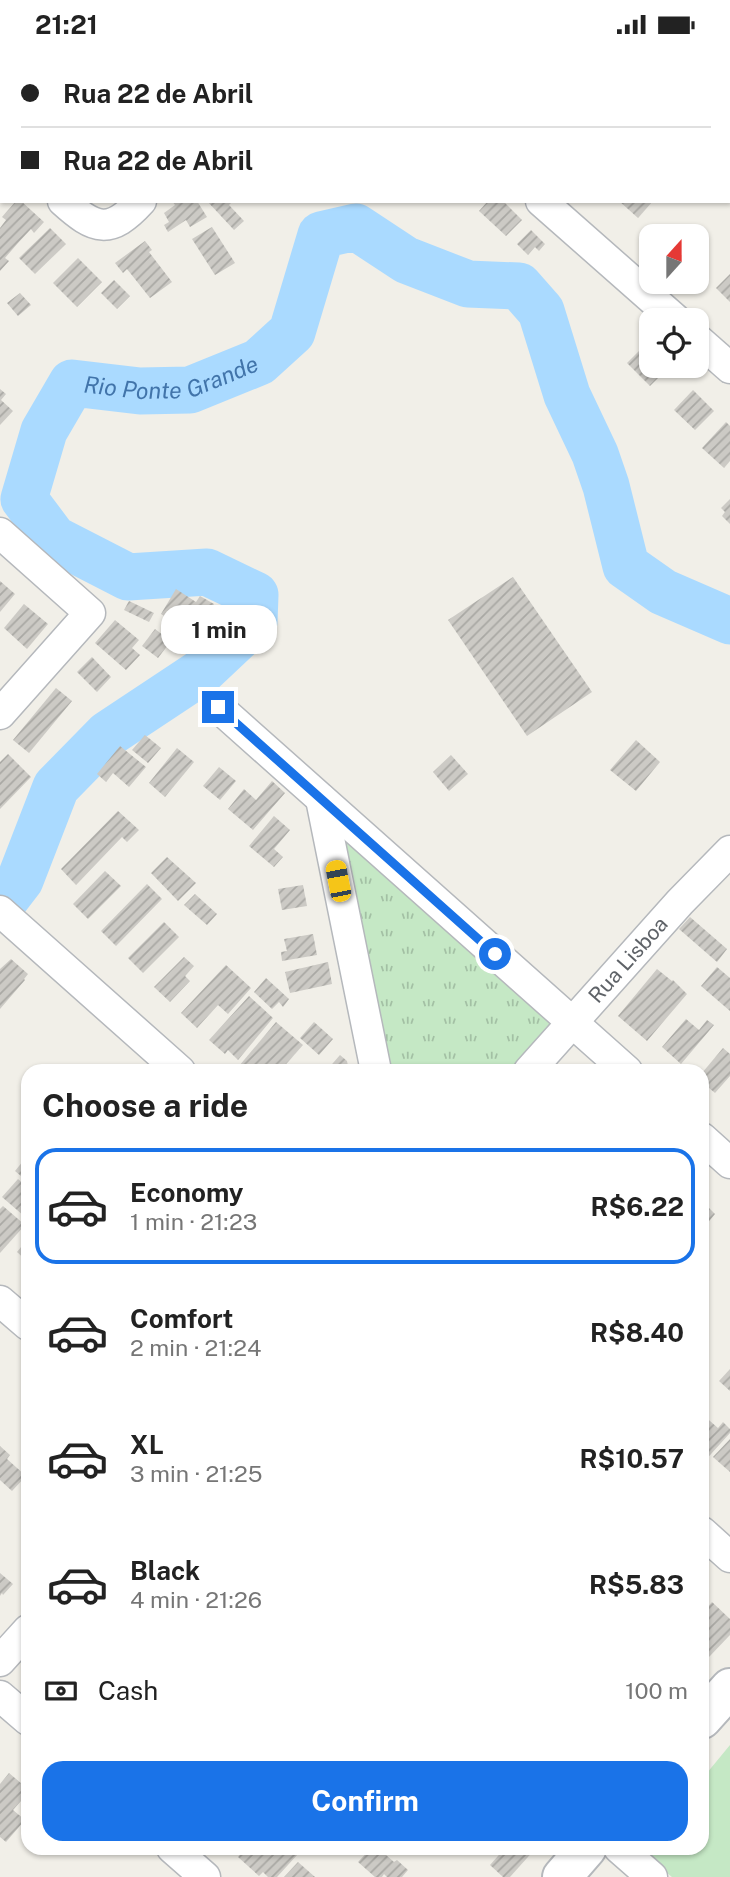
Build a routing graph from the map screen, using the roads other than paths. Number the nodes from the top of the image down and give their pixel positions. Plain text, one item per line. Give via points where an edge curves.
1 (65, 203) edge
2 (139, 203) edge
3 (543, 203) edge
4 (662, 308) edge
5 (709, 349) edge
6 (730, 368) edge
7 (0, 533) edge
8 (218, 707) dead end
9 (0, 714) edge
10 (321, 799) junction
11 (730, 851) edge
12 (8, 919) edge
13 (572, 1023) junction
14 (172, 1064) edge
15 (375, 1064) edge
16 (535, 1064) edge
17 (618, 1064) edge
18 (709, 1144) edge
19 (730, 1163) edge
20 (0, 1300) edge
21 (21, 1319) edge
22 (709, 1538) edge
23 (730, 1557) edge
24 (21, 1638) edge
25 (0, 1661) edge
26 (730, 1688) edge
27 (0, 1696) edge
28 (709, 1711) edge
29 (21, 1714) edge
30 (180, 1855) edge
31 (581, 1855) edge
32 (627, 1855) edge
33 (205, 1877) edge
34 (562, 1877) edge
35 (652, 1877) edge

1 - 2 street via 79,215 106,225 119,222
3 - 4 street
5 - 6 street
7 - 9 street via 90,613
8 - 10 street
10 - 13 street
10 - 15 street
11 - 13 street, Rua Lisboa
12 - 14 street
13 - 16 street, Rua Lisboa
13 - 17 street
18 - 19 street
20 - 21 street
22 - 23 street
24 - 25 street
26 - 28 street
27 - 29 street
30 - 33 street
31 - 34 street
32 - 35 street

